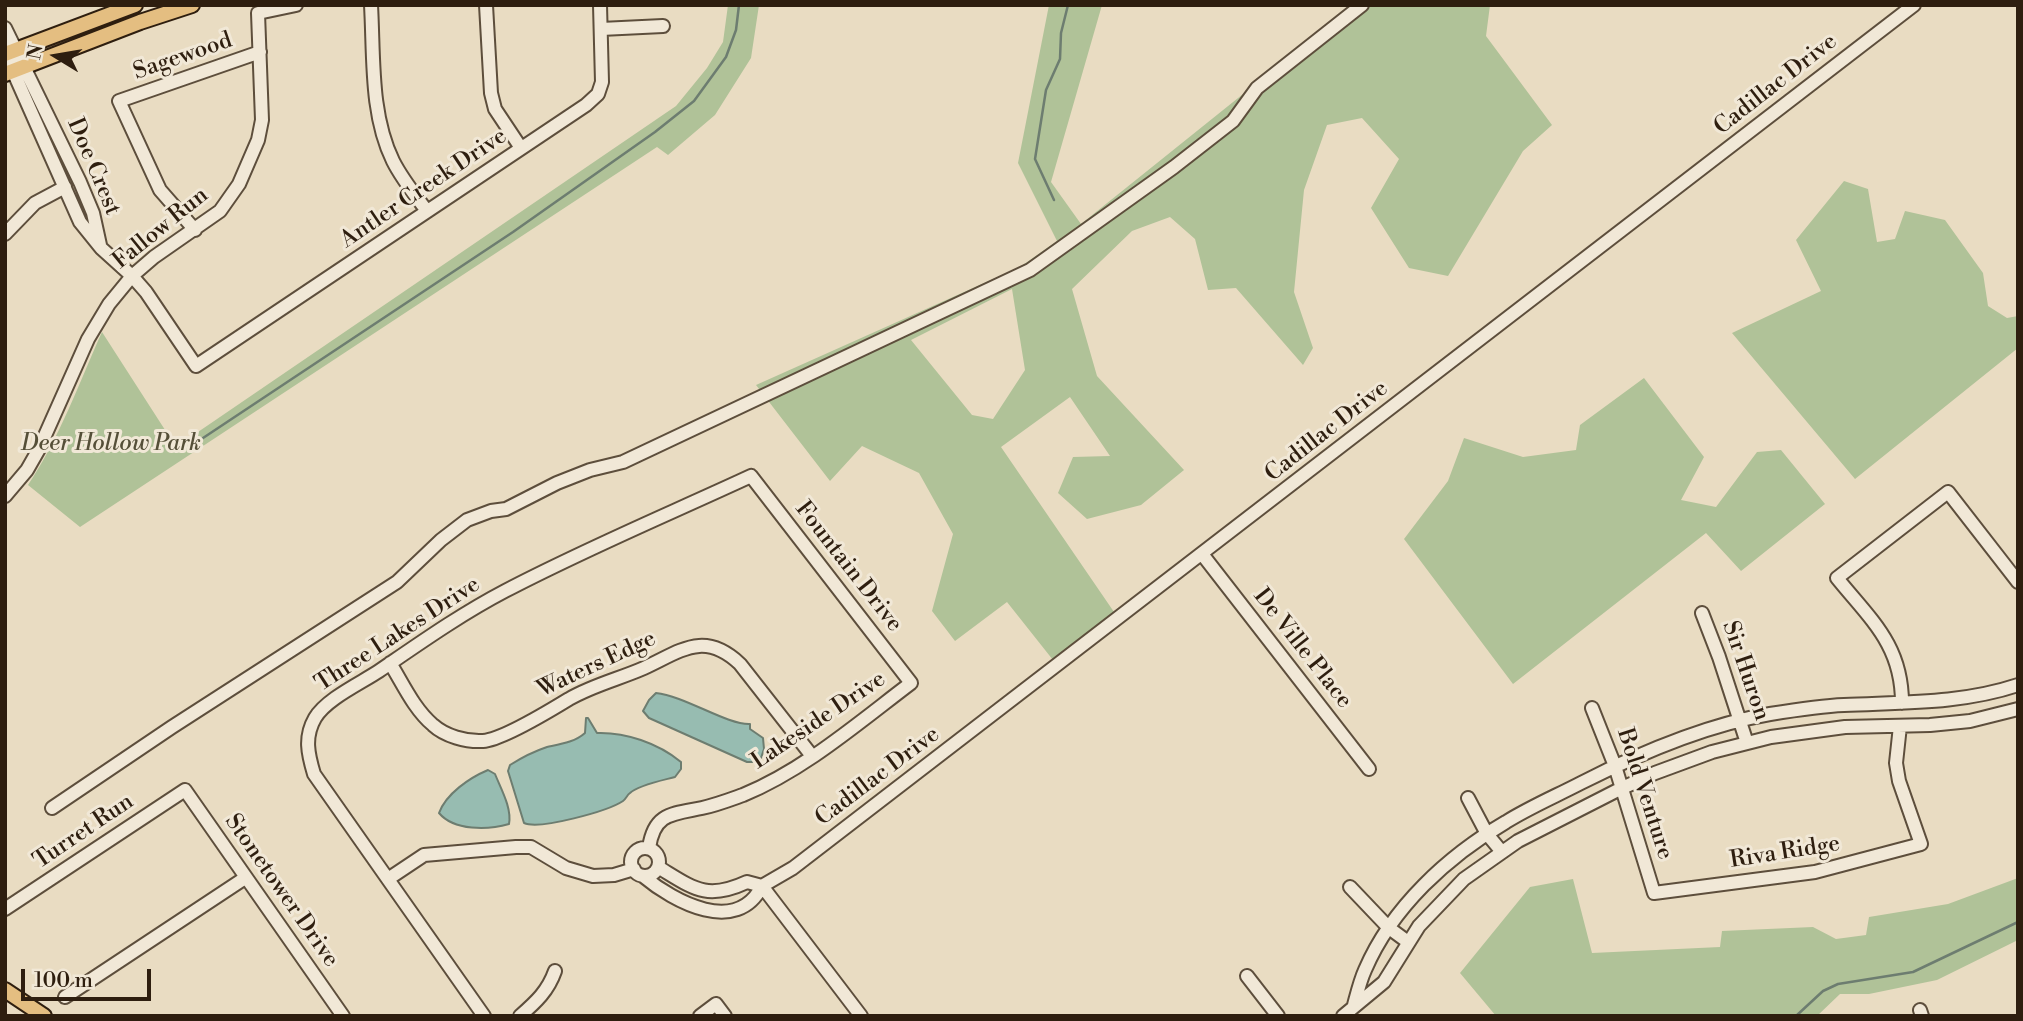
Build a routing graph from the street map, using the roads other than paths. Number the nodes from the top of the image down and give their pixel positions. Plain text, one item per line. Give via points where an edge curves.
1 (135, 5) edge
2 (192, 5) edge
3 (296, 5) edge
4 (371, 5) edge
5 (486, 5) edge
6 (600, 5) edge
7 (1362, 5) edge
8 (1914, 5) edge
9 (663, 26) dead end
10 (5, 28) edge
11 (601, 29) junction
12 (260, 52) junction
13 (8, 53) edge
14 (14, 70) edge
15 (521, 148) junction
16 (65, 187) junction
17 (427, 211) junction
18 (195, 230) junction
19 (6, 233) edge
20 (101, 248) junction
21 (132, 276) junction
22 (196, 366) joint
23 (751, 476) joint
24 (5, 496) edge
25 (1202, 554) junction
26 (2018, 582) edge
27 (1702, 613) dead end
28 (390, 663) junction
29 (911, 683) joint
30 (2015, 686) edge
31 (1902, 703) junction
32 (1592, 708) dead end
33 (2018, 708) edge
34 (1740, 721) junction
35 (1900, 726) junction
36 (1747, 743) junction
37 (812, 756) junction
38 (1615, 766) junction
39 (1369, 769) dead end
40 (1622, 789) junction
41 (185, 790) joint
42 (1468, 798) dead end
43 (52, 808) dead end
44 (1487, 834) junction
45 (649, 848) junction
46 (1502, 852) junction
47 (658, 867) junction
48 (638, 873) junction
49 (245, 878) junction
50 (388, 879) junction
51 (689, 886) junction
52 (762, 886) junction
53 (1350, 887) dead end
54 (726, 891) junction
55 (1654, 893) joint
56 (681, 901) junction
57 (5, 909) edge
58 (731, 910) junction
59 (1389, 928) junction
60 (1408, 942) junction
61 (555, 971) dead end
62 (1247, 976) dead end
63 (5, 990) edge
64 (65, 997) dead end
65 (1354, 1005) junction
66 (44, 1016) edge
67 (342, 1016) edge
68 (484, 1016) edge
69 (520, 1016) edge
70 (700, 1016) edge
71 (725, 1016) edge
72 (861, 1016) edge
73 (1278, 1016) edge
74 (1343, 1016) edge

1 - 13 main road
2 - 14 main road
3 - 12 street, Fallow Run via 258,13
4 - 17 street via 382,132 394,163
5 - 15 street via 491,93 495,108
6 - 11 street, Antler Creek Drive
7 - 43 street via 1257,88 1233,121 1030,270 623,462 590,470 506,509 467,520 397,582
8 - 25 street, Cadillac Drive
9 - 11 street
10 - 13 street, Doe Crest
11 - 15 street, Antler Creek Drive via 603,71 597,94
12 - 18 street, Fallow Run via 262,120 258,140 234,194
12 - 18 street, Sagewood via 119,101 160,190
13 - 14 street, Doe Crest
14 - 16 street, Doe Crest
14 - 20 street, Doe Crest via 80,182
15 - 17 street, Antler Creek Drive
16 - 19 street via 35,203
16 - 20 street, Doe Crest via 80,222
17 - 22 street, Antler Creek Drive
18 - 21 street, Fallow Run
20 - 21 street, Doe Crest
21 - 22 street, Doe Crest
21 - 24 street, Fallow Run via 97,321 39,449
23 - 28 street, Three Lakes Drive via 506,590
23 - 29 street, Fountain Drive
25 - 39 street, De Ville Place
25 - 52 street, Cadillac Drive via 803,860
26 - 31 street via 1948,492 1837,578 1892,649 1901,678
27 - 34 street, Sir Huron
28 - 37 street, Waters Edge via 433,726 450,735 483,741 505,735 580,694 691,645 718,647 740,664
28 - 50 street, Three Lakes Drive via 327,705 316,716 308,740 314,774
29 - 37 street, Lakeside Drive
30 - 31 street via 1966,698
30 - 33 street
31 - 34 street via 1820,707
32 - 38 street, Bold Venture
33 - 35 street via 1970,721
34 - 36 street, Sir Huron
34 - 38 street
35 - 36 street via 1823,729
35 - 55 street, Riva Ridge via 1899,781 1921,844 1815,872
36 - 40 street
37 - 45 street, Lakeside Drive via 764,786 665,817 657,824
38 - 40 street, Bold Venture
38 - 44 street
40 - 46 street
40 - 55 street, Bold Venture
41 - 49 street, Stonetower Drive
41 - 57 street, Turret Run
42 - 44 street
44 - 46 street
44 - 59 street via 1424,885
45 - 47 street via 657,854
45 - 48 street via 634,854 632,862
46 - 60 street via 1464,878
47 - 48 street via 652,874
47 - 51 street
48 - 50 street via 593,876 566,868 537,849 516,847 424,855
48 - 56 street
49 - 64 street
49 - 67 street, Stonetower Drive
50 - 68 street, Three Lakes Drive
51 - 54 street
51 - 56 street
52 - 54 street via 747,882
52 - 58 street via 756,900
52 - 72 street
53 - 59 street
54 - 58 street
56 - 58 street via 715,914
59 - 60 street
59 - 65 street via 1365,970
60 - 65 street via 1384,982
61 - 69 street via 539,1000
62 - 73 street
63 - 66 main road
65 - 74 street
70 - 71 street via 716,1004

